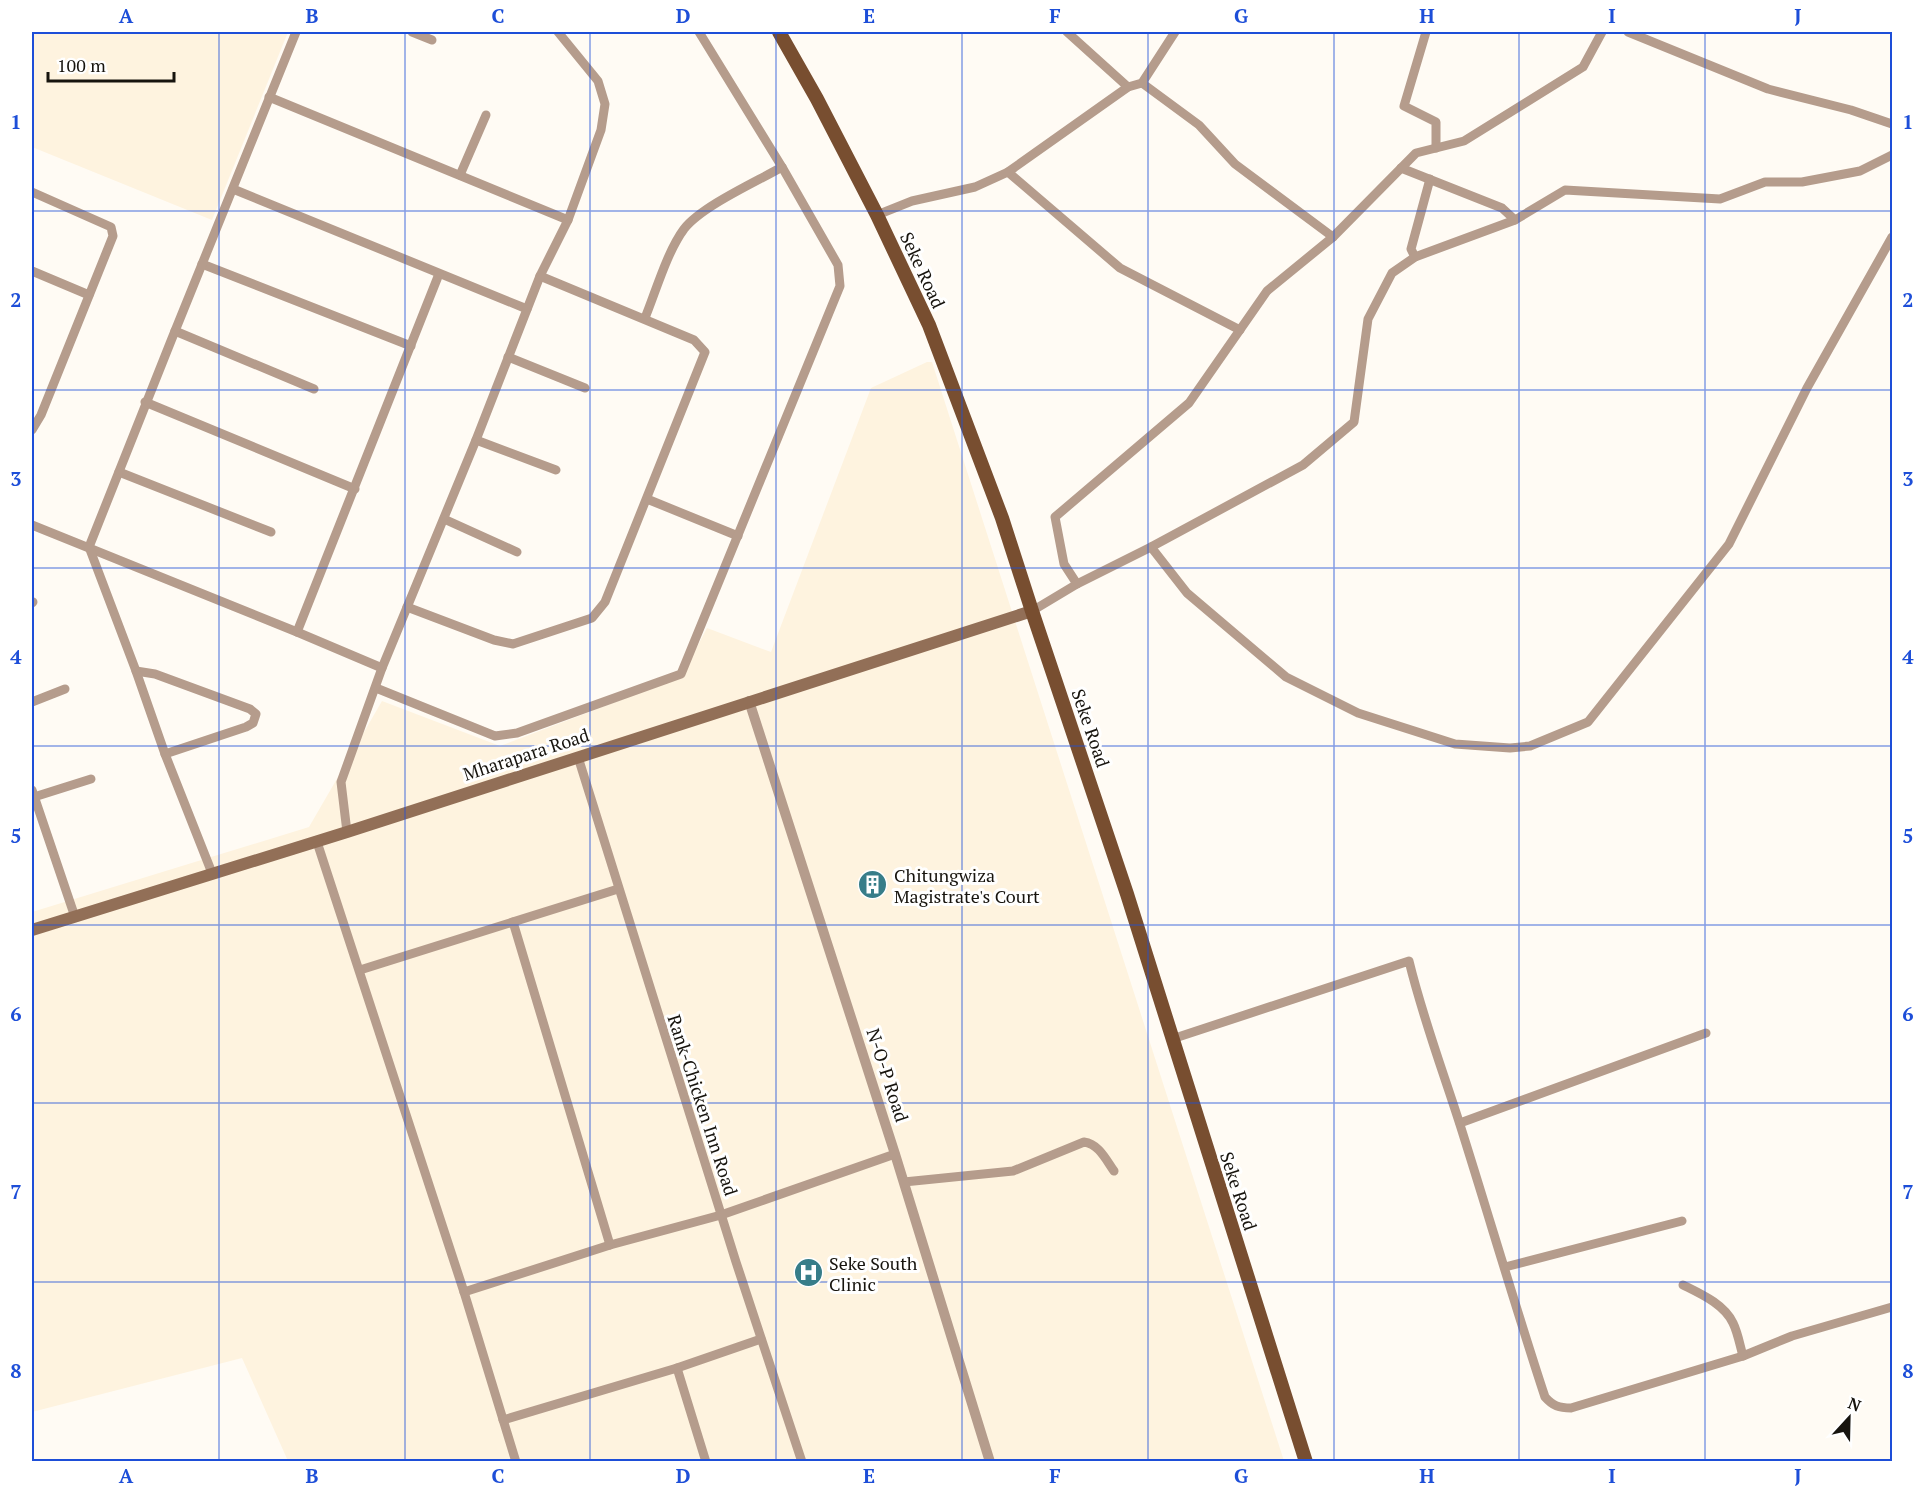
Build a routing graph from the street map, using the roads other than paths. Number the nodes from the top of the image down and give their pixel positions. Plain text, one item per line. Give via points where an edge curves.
1 (296, 32) edge
2 (412, 32) edge
3 (558, 32) edge
4 (699, 32) edge
5 (779, 32) edge
6 (1067, 32) edge
7 (1175, 32) edge
8 (1426, 32) edge
9 (1602, 32) edge
10 (1628, 32) edge
11 (432, 40) dead end
12 (1142, 83) junction
13 (1128, 87) junction
14 (269, 97) junction
15 (486, 115) dead end
16 (1893, 124) edge
17 (1436, 148) junction
18 (1893, 155) edge
19 (782, 167) junction
20 (1401, 168) junction
21 (1008, 172) junction
22 (460, 176) junction
23 (1430, 179) junction
24 (233, 189) junction
25 (32, 192) edge
26 (877, 215) junction
27 (568, 220) junction
28 (1515, 220) junction
29 (1333, 237) junction
30 (1893, 237) edge
31 (1415, 257) junction
32 (202, 264) junction
33 (32, 271) edge
34 (439, 274) junction
35 (540, 276) junction
36 (89, 295) junction
37 (527, 309) junction
38 (645, 318) junction
39 (1240, 330) junction
40 (175, 331) junction
41 (411, 346) junction
42 (508, 357) junction
43 (314, 388) dead end
44 (585, 388) dead end
45 (146, 402) junction
46 (32, 430) edge
47 (477, 440) junction
48 (556, 470) dead end
49 (119, 472) junction
50 (355, 489) junction
51 (647, 499) junction
52 (444, 519) junction
53 (32, 525) edge
54 (271, 532) dead end
55 (738, 536) junction
56 (1151, 547) junction
57 (89, 548) junction
58 (516, 552) dead end
59 (1077, 584) junction
60 (407, 607) junction
61 (1032, 611) junction
62 (297, 632) junction
63 (382, 668) junction
64 (136, 671) junction
65 (376, 688) junction
66 (65, 689) dead end
67 (749, 701) junction
68 (32, 702) edge
69 (165, 754) junction
70 (578, 757) junction
71 (91, 779) dead end
72 (33, 794) edge
73 (347, 832) junction
74 (317, 842) junction
75 (212, 873) junction
76 (618, 889) junction
77 (75, 917) junction
78 (513, 922) junction
79 (32, 930) edge
80 (360, 970) junction
81 (1706, 1033) dead end
82 (1172, 1039) junction
83 (1460, 1123) junction
84 (896, 1154) junction
85 (1114, 1171) dead end
86 (904, 1182) junction
87 (721, 1215) junction
88 (1682, 1221) dead end
89 (610, 1245) junction
90 (1505, 1266) junction
91 (1683, 1285) dead end
92 (464, 1292) junction
93 (1893, 1306) edge
94 (761, 1339) junction
95 (1743, 1356) junction
96 (677, 1368) junction
97 (503, 1420) junction
98 (516, 1461) edge
99 (706, 1461) edge
100 (802, 1461) edge
101 (990, 1461) edge
102 (1306, 1461) edge

1 - 14 street
2 - 11 street
3 - 27 street via 598,81 605,104 601,130
4 - 19 street
5 - 26 main road, Seke Road
6 - 13 street
7 - 12 street
8 - 17 street via 1404,106 1436,122
9 - 17 street via 1583,68 1464,141
10 - 16 street via 1768,89
12 - 13 street
12 - 29 street via 1198,125 1235,164
13 - 21 street
14 - 22 street
14 - 24 street
15 - 22 street
17 - 20 street via 1416,153
18 - 28 street via 1860,171 1802,182 1765,182 1720,199 1565,190
19 - 38 street via 712,207 686,227 672,250
19 - 55 street via 838,265 840,286
20 - 23 street
20 - 29 street
21 - 26 street via 975,187 912,201
21 - 39 street via 1120,268
22 - 27 street
23 - 28 street via 1502,208
23 - 31 street via 1411,249
24 - 32 street
24 - 34 street
25 - 36 street via 111,227 113,236
26 - 61 main road, Seke Road via 929,325 1002,518
27 - 35 street
28 - 31 street
29 - 39 street via 1267,291
30 - 56 street via 1807,388 1729,544 1588,722 1530,746 1510,748 1455,744 1358,713 1286,677 1187,593
31 - 56 street via 1392,273 1368,320 1354,422 1302,465
32 - 40 street
32 - 41 street
33 - 36 street
34 - 37 street
34 - 41 street
35 - 37 street
35 - 38 street
36 - 46 street
37 - 42 street
38 - 51 street via 694,340 705,352
39 - 59 street via 1189,403 1055,517 1064,564
40 - 43 street
40 - 45 street
41 - 50 street
42 - 44 street
42 - 47 street
45 - 49 street
45 - 50 street
47 - 48 street
47 - 52 street
49 - 54 street
49 - 57 street
50 - 62 street
51 - 55 street
51 - 60 street via 605,602 592,618 513,644
52 - 58 street
52 - 60 street
53 - 57 street
55 - 65 street via 681,674 517,733 495,736
56 - 59 street
57 - 62 street
57 - 64 street
59 - 61 street
60 - 63 street
61 - 67 main road, Mharapara Road
61 - 82 main road, Seke Road
62 - 63 street
63 - 65 street
64 - 69 street
64 - 69 street via 155,674 256,714 253,723 246,727
65 - 73 street via 341,782
66 - 68 street
67 - 70 main road, Mharapara Road
67 - 84 street, N-O-P Road
69 - 75 street
70 - 73 main road, Mharapara Road
70 - 76 street, Rank-Chicken Inn Road
71 - 72 street
72 - 77 street
73 - 74 main road, Mharapara Road
74 - 75 main road, Mharapara Road
74 - 80 street
75 - 77 main road, Mharapara Road
76 - 78 street
76 - 87 street, Rank-Chicken Inn Road
77 - 79 main road, Mharapara Road
78 - 80 street
78 - 89 street
80 - 92 street
81 - 83 street
82 - 83 street via 1409,961 1420,1006
82 - 102 main road, Seke Road
83 - 90 street
84 - 86 street, N-O-P Road
84 - 87 street
85 - 86 street via 1099,1149 1084,1142 1012,1171
86 - 101 street, N-O-P Road
87 - 89 street
87 - 94 street, Rank-Chicken Inn Road
88 - 90 street
89 - 92 street
90 - 95 street via 1545,1397 1559,1408 1571,1408
91 - 95 street via 1724,1311 1733,1323
92 - 97 street
93 - 95 street via 1792,1336
94 - 96 street
94 - 100 street, Rank-Chicken Inn Road
96 - 97 street
96 - 99 street
97 - 98 street

